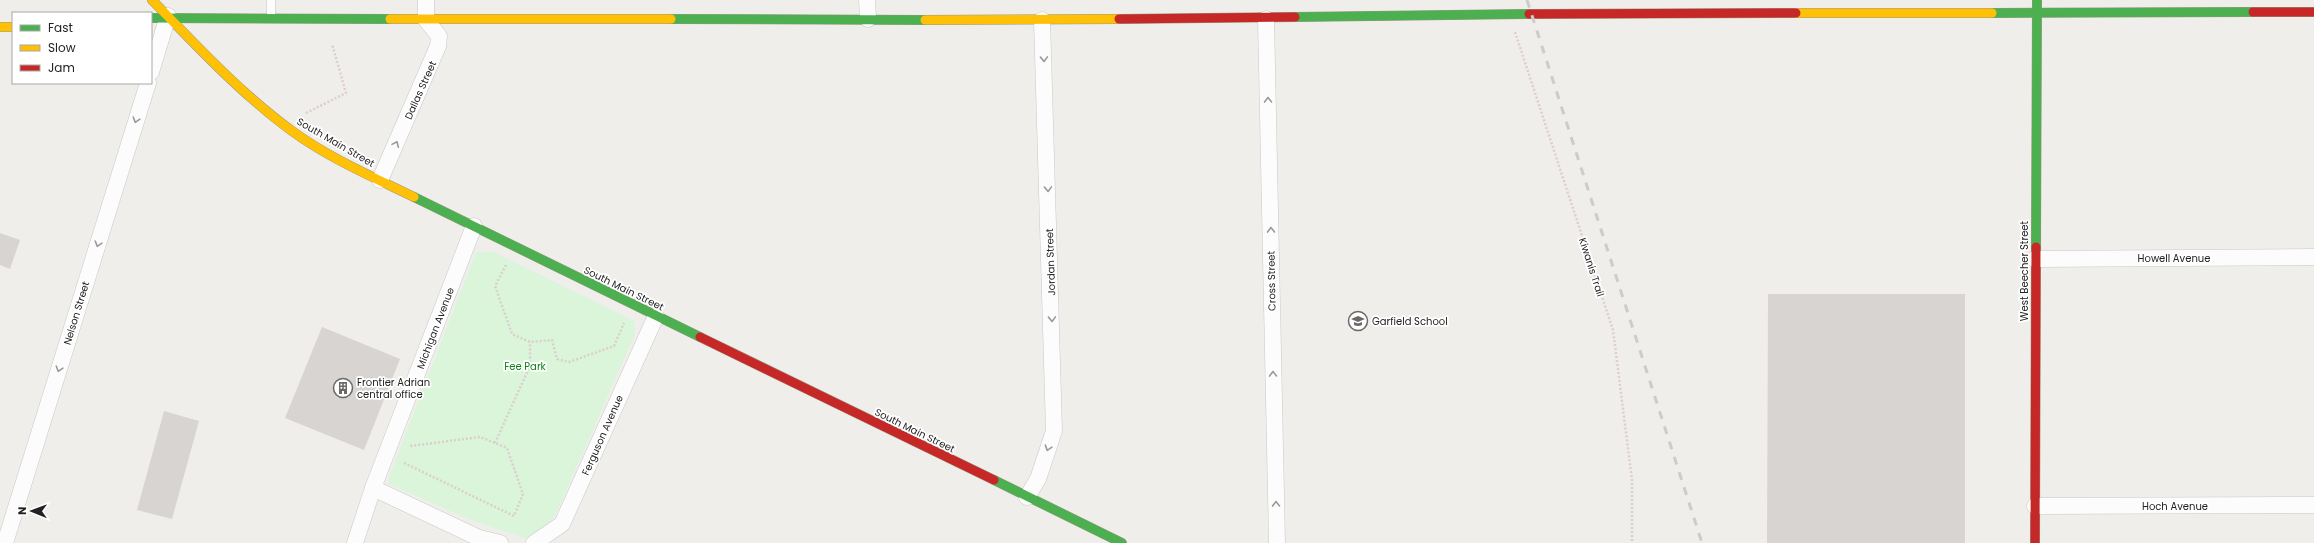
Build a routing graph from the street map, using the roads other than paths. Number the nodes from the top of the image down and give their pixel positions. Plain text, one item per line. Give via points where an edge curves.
1 (152, 0) edge
2 (271, 0) edge
3 (426, 0) edge
4 (868, 0) edge
5 (2037, 0) edge
6 (1589, 7) edge
7 (2314, 12) edge
8 (2037, 13) junction
9 (168, 16) junction
10 (152, 18) edge
11 (271, 18) junction
12 (1266, 18) junction
13 (868, 19) junction
14 (426, 20) junction
15 (1042, 20) junction
16 (12, 26) edge
17 (0, 27) edge
18 (152, 69) edge
19 (148, 84) edge
20 (380, 180) junction
21 (474, 226) junction
22 (2314, 257) edge
23 (2035, 259) junction
24 (656, 316) junction
25 (373, 488) junction
26 (1027, 497) junction
27 (2314, 505) edge
28 (2036, 506) junction
29 (5, 543) edge
30 (355, 543) edge
31 (500, 543) edge
32 (534, 543) edge
33 (1122, 543) edge
34 (1277, 543) edge
35 (2035, 543) edge

1 - 9 street, South Main Street
2 - 11 lane
3 - 14 street
4 - 13 street
5 - 8 street, West Beecher Street
6 - 8 street
6 - 12 street via 1508,14
7 - 8 street
8 - 23 street, West Beecher Street
9 - 10 street
9 - 11 street
9 - 18 street
9 - 20 street, South Main Street via 247,92 292,131
11 - 14 street
12 - 15 street
34 -> 12 street, Cross Street
13 - 14 street
13 - 15 street
20 -> 14 street, Dallas Street via 438,46 439,36
15 -> 26 street, Jordan Street via 1054,431 1038,479
16 - 17 street
19 -> 29 street, Nelson Street
20 - 21 street, South Main Street
21 - 24 street, South Main Street
21 - 25 street, Michigan Avenue
22 - 23 street, Howell Avenue
23 - 28 street, West Beecher Street
24 - 26 street, South Main Street
24 - 32 street, Ferguson Avenue via 562,524
25 - 30 street, Michigan Avenue
25 - 31 street via 479,538
26 - 33 street, South Main Street
27 - 28 street, Hoch Avenue
28 - 35 street, West Beecher Street

